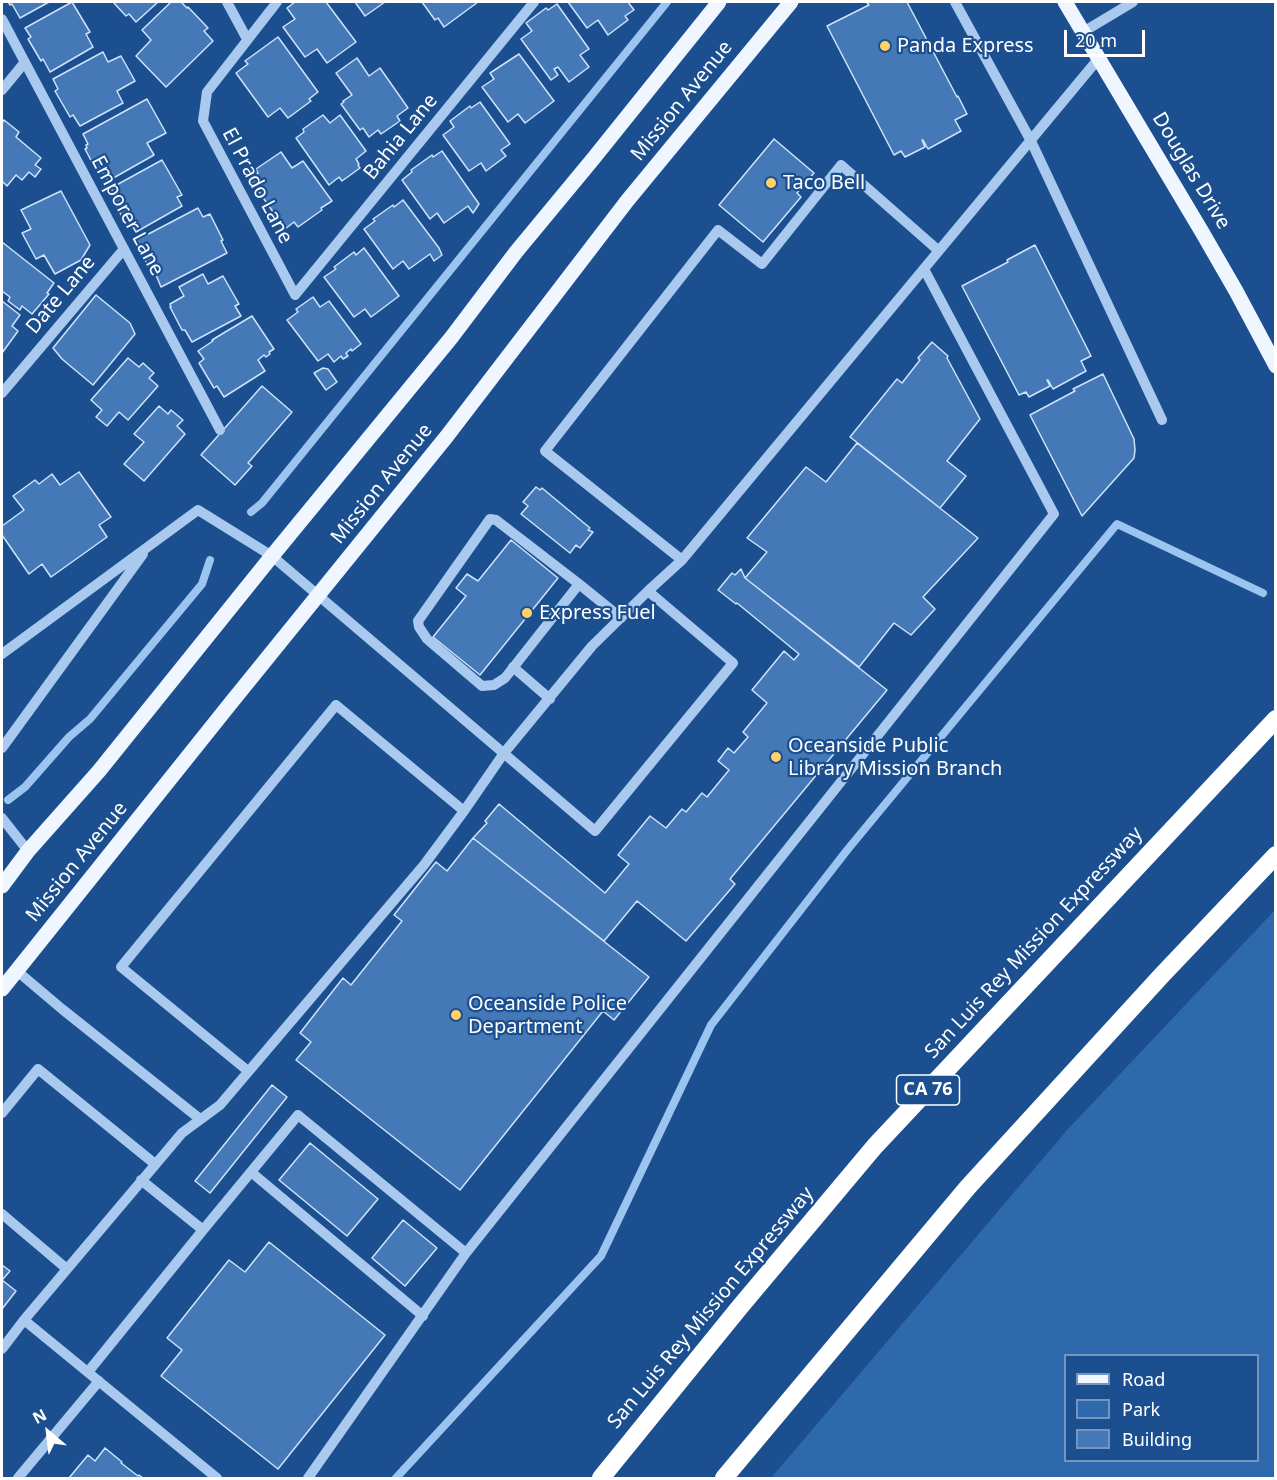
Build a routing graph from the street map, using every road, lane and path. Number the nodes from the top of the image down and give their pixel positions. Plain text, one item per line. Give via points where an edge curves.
1 (227, 2) edge
2 (277, 2) edge
3 (534, 2) edge
4 (719, 2) edge
5 (791, 2) edge
6 (955, 2) edge
7 (1065, 2) edge
8 (1133, 2) edge
9 (2, 19) edge
10 (1083, 32) junction
11 (247, 39) junction
12 (1100, 58) junction
13 (25, 62) junction
14 (2, 90) edge
15 (1031, 141) junction
16 (124, 249) junction
17 (939, 251) junction
18 (924, 269) junction
19 (295, 296) joint
20 (1275, 366) edge
21 (2, 393) edge
22 (1162, 420) dead end
23 (220, 430) dead end
24 (149, 545) junction
25 (272, 556) junction
26 (682, 560) junction
27 (579, 584) junction
28 (648, 591) junction
29 (318, 595) junction
30 (621, 618) junction
31 (2, 654) edge
32 (513, 667) junction
33 (550, 699) junction
34 (1275, 719) edge
35 (2, 748) edge
36 (504, 753) junction
37 (464, 811) junction
38 (2, 818) edge
39 (28, 851) junction
40 (1275, 855) edge
41 (2, 886) edge
42 (17, 971) junction
43 (2, 989) edge
44 (248, 1071) junction
45 (2, 1113) edge
46 (200, 1119) junction
47 (155, 1164) junction
48 (251, 1172) junction
49 (141, 1180) junction
50 (2, 1214) edge
51 (203, 1230) junction
52 (466, 1253) junction
53 (67, 1269) junction
54 (423, 1316) junction
55 (24, 1320) junction
56 (2, 1349) edge
57 (88, 1372) junction
58 (99, 1381) junction
59 (18, 1479) edge
60 (217, 1479) edge
61 (308, 1479) edge
62 (600, 1479) edge
63 (724, 1479) edge

1 - 11 lane
2 - 11 lane, El Prado Lane
3 - 19 lane, Bahia Lane
4 - 25 main road, Mission Avenue
5 - 29 main road, Mission Avenue via 627,201 447,436
6 - 15 lane
7 - 10 main road, Douglas Drive
8 - 10 lane
9 - 13 lane, Emporer Lane
10 - 12 main road, Douglas Drive
11 - 19 lane, El Prado Lane via 207,92 203,121
12 - 15 lane
12 - 20 main road, Douglas Drive via 1236,291
13 - 14 lane
13 - 16 lane, Emporer Lane
15 - 17 lane
15 - 22 lane
16 - 21 lane, Date Lane
16 - 23 lane, Emporer Lane
17 - 18 lane
17 - 26 lane via 841,165 762,264 718,230 545,451
18 - 26 lane
18 - 52 lane via 1054,514
24 - 25 lane via 198,510
24 - 31 lane
24 - 35 lane
25 - 29 lane
25 - 39 main road, Mission Avenue via 99,771
26 - 28 lane
27 - 30 lane
27 - 32 lane
27 - 32 lane via 490,519 418,621 427,639 482,686 494,685
28 - 30 lane
28 - 36 lane via 733,663 596,831
29 - 36 lane
29 - 42 main road, Mission Avenue
30 - 33 lane via 592,646
32 - 33 lane
33 - 36 lane
34 - 62 highway, San Luis Rey Mission Expressway / CA 76 via 875,1146
36 - 37 lane
37 - 44 lane via 424,865
37 - 44 lane via 336,705 121,967
38 - 39 lane
39 - 41 main road, Mission Avenue
40 - 63 highway via 968,1187
42 - 43 main road, Mission Avenue
42 - 46 lane
44 - 46 lane via 220,1105
45 - 47 lane via 38,1069
46 - 47 lane via 182,1132
47 - 49 lane
48 - 51 lane
48 - 52 lane via 298,1115
48 - 54 lane
49 - 51 lane
49 - 53 lane
50 - 53 lane
51 - 57 lane
52 - 54 lane
53 - 55 lane
54 - 61 lane
55 - 56 lane
55 - 57 lane
57 - 58 lane
58 - 59 lane
58 - 60 lane

